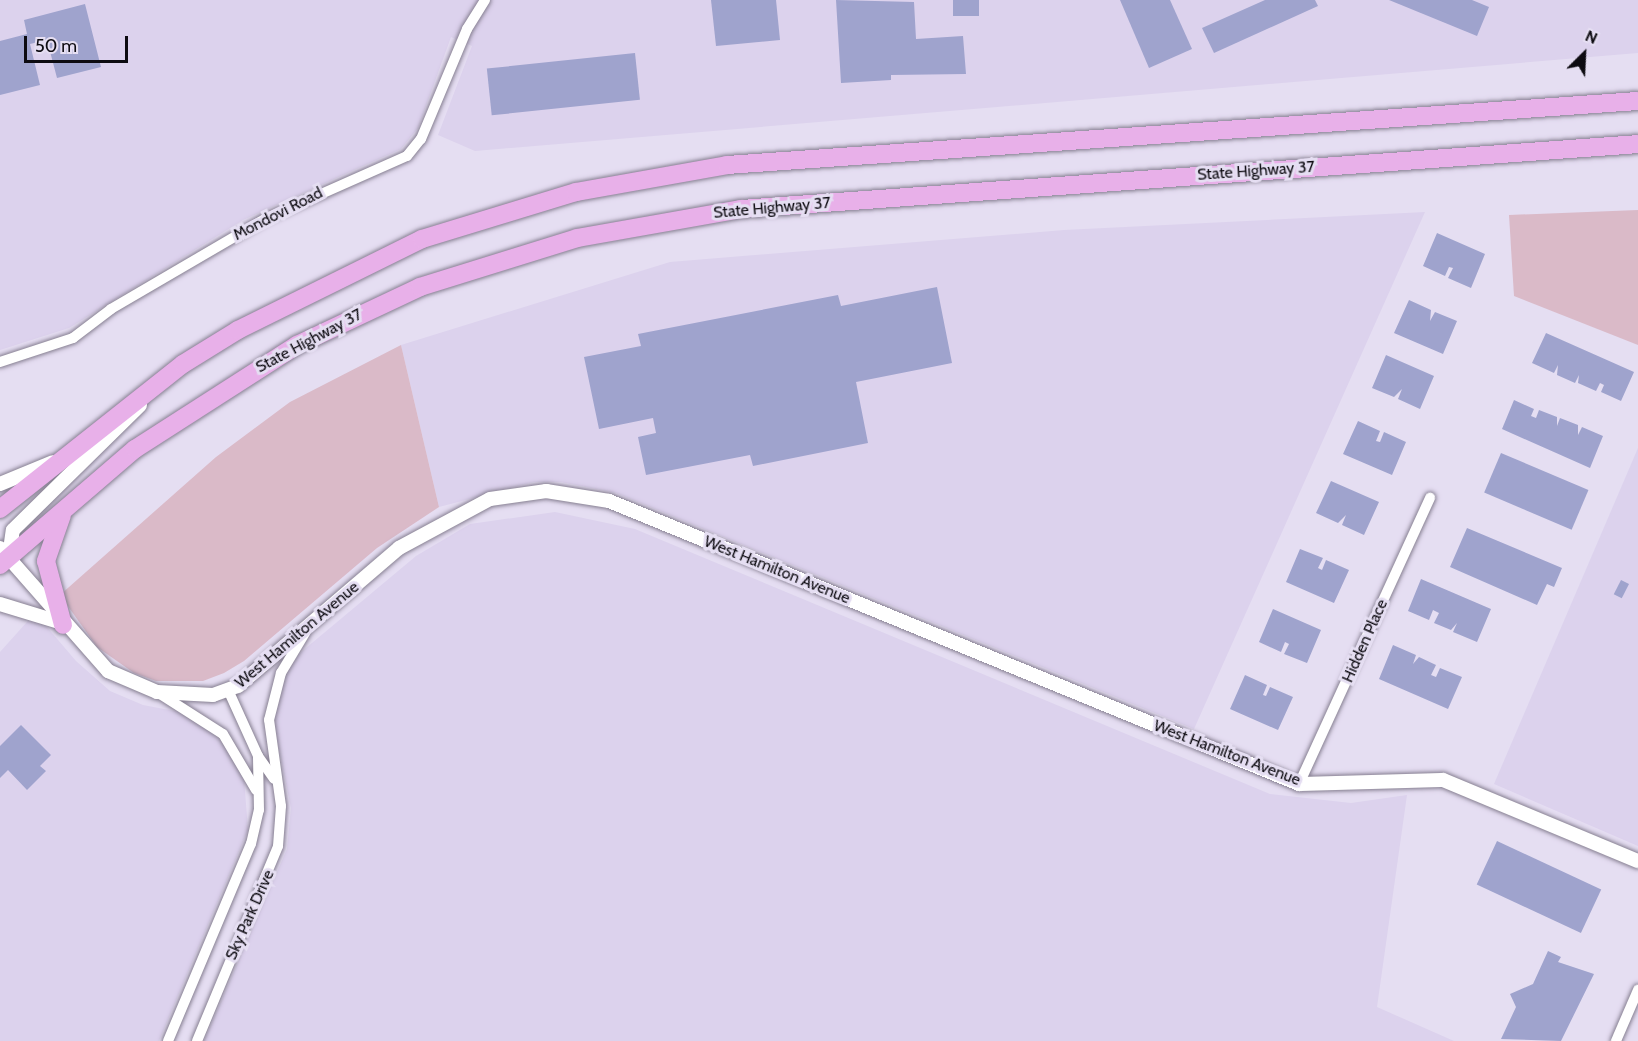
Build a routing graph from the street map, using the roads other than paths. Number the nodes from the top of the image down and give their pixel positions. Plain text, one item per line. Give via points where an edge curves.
1 (484, 0) edge
2 (1638, 101) edge
3 (1638, 144) edge
4 (0, 362) edge
5 (153, 386) junction
6 (55, 462) junction
7 (0, 484) edge
8 (1430, 498) dead end
9 (66, 507) junction
10 (0, 509) edge
11 (3, 556) edge
12 (0, 604) edge
13 (63, 625) junction
14 (308, 627) junction
15 (157, 692) junction
16 (229, 692) junction
17 (258, 756) junction
18 (277, 784) junction
19 (1299, 784) junction
20 (259, 795) junction
21 (1638, 861) edge
22 (1638, 990) edge
23 (168, 1041) edge
24 (197, 1041) edge
25 (1616, 1041) edge

1 - 4 street, Mondovi Road via 421,139 407,156 267,218 111,309 73,338
2 - 5 main road via 727,165 639,178 494,214 364,264 211,344
3 - 9 main road, State Highway 37 via 741,209 577,238 420,287 297,345 161,430
5 - 6 main road
5 - 11 street via 117,432 13,530
6 - 7 street
6 - 10 main road
8 - 19 street, Hidden Place
9 - 11 main road, State Highway 37
9 - 13 main road via 46,561
11 - 13 street, West Hamilton Avenue
12 - 13 street via 36,612
13 - 15 street, West Hamilton Avenue via 108,671
14 - 16 street, West Hamilton Avenue
14 - 18 street, Sky Park Drive via 281,673 271,704 270,738
14 - 19 street, West Hamilton Avenue via 399,549 479,504 546,491 569,494 609,501
15 - 16 street, West Hamilton Avenue via 188,697
15 - 20 street via 223,734
16 - 17 street, Sky Park Drive
17 - 18 street, Sky Park Drive
17 - 20 street, Sky Park Drive
18 - 24 street, Sky Park Drive via 282,829 279,846
19 - 21 street, West Hamilton Avenue via 1443,780
20 - 23 street, Sky Park Drive via 251,844
22 - 25 street

